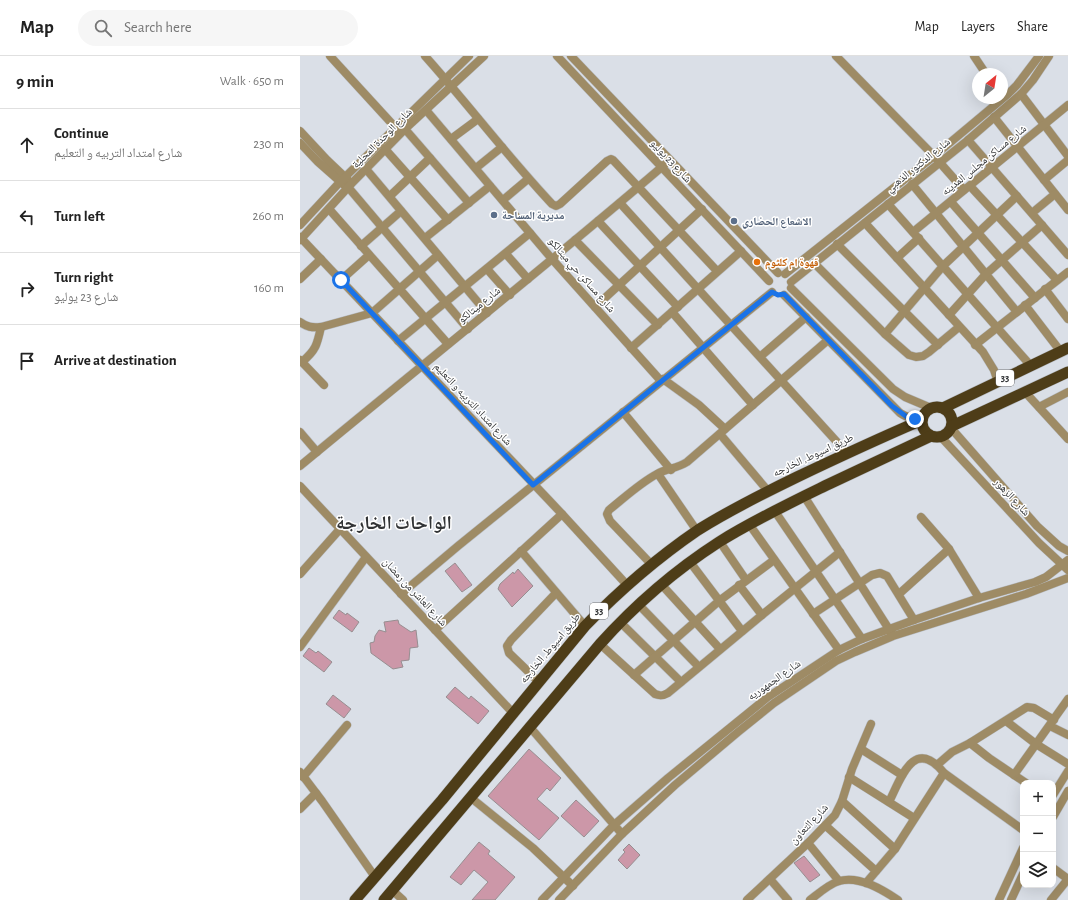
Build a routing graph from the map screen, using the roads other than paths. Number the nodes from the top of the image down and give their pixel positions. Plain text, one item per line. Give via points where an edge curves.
1 (330, 56) edge
2 (424, 56) edge
3 (469, 56) edge
4 (484, 56) edge
5 (557, 56) edge
6 (571, 56) edge
7 (836, 56) edge
8 (974, 56) edge
9 (1039, 56) edge
10 (1049, 56) edge
11 (982, 68) edge
12 (445, 79) junction
13 (451, 86) junction
14 (1008, 90) edge
15 (1020, 94) junction
16 (992, 104) edge
17 (1068, 105) edge
18 (426, 110) junction
19 (994, 117) junction
20 (478, 119) junction
21 (1044, 125) junction
22 (395, 127) junction
23 (405, 129) junction
24 (300, 131) edge
25 (451, 139) junction
26 (968, 140) junction
27 (300, 143) edge
28 (1018, 146) junction
29 (502, 147) junction
30 (385, 149) junction
31 (1068, 156) edge
32 (430, 158) junction
33 (937, 159) junction
34 (670, 160) junction
35 (1068, 160) edge
36 (662, 167) junction
37 (476, 168) junction
38 (992, 168) junction
39 (366, 169) junction
40 (410, 177) junction
41 (528, 179) junction
42 (343, 180) junction
43 (1044, 180) junction
44 (912, 184) junction
45 (349, 186) junction
46 (490, 186) junction
47 (638, 187) junction
48 (967, 188) junction
49 (1055, 194) junction
50 (390, 196) junction
51 (1017, 196) junction
52 (503, 200) junction
53 (469, 202) junction
54 (620, 202) junction
55 (951, 202) junction
56 (888, 204) junction
57 (329, 209) junction
58 (702, 210) junction
59 (1068, 210) edge
60 (402, 211) junction
61 (1032, 213) junction
62 (936, 214) junction
63 (997, 215) junction
64 (448, 220) junction
65 (598, 221) junction
66 (865, 223) junction
67 (300, 225) edge
68 (1042, 225) junction
69 (382, 228) junction
70 (679, 230) junction
71 (530, 233) junction
72 (978, 233) junction
73 (916, 235) junction
74 (425, 238) junction
75 (301, 239) edge
76 (575, 240) junction
77 (1022, 242) junction
78 (837, 244) junction
79 (361, 246) junction
80 (963, 246) junction
81 (660, 247) junction
82 (741, 250) junction
83 (506, 254) junction
84 (369, 255) junction
85 (438, 255) junction
86 (1068, 255) edge
87 (897, 258) junction
88 (320, 259) junction
89 (552, 259) junction
90 (1002, 260) junction
91 (814, 263) junction
92 (640, 266) junction
93 (943, 266) junction
94 (487, 269) junction
95 (717, 271) junction
96 (419, 272) junction
97 (781, 274) junction
98 (986, 274) junction
99 (1067, 276) edge
100 (300, 279) edge
101 (528, 279) junction
102 (341, 280) junction
103 (1057, 280) junction
104 (769, 281) junction
105 (619, 285) junction
106 (791, 285) junction
107 (465, 286) junction
108 (698, 288) junction
109 (924, 288) junction
110 (400, 289) junction
111 (1045, 289) junction
112 (772, 292) junction
113 (968, 293) junction
114 (784, 294) junction
115 (510, 295) junction
116 (1034, 298) junction
117 (445, 302) junction
118 (1025, 305) junction
119 (595, 307) junction
120 (678, 307) junction
121 (905, 310) junction
122 (672, 312) junction
123 (1017, 312) junction
124 (372, 313) junction
125 (487, 313) junction
126 (949, 315) junction
127 (806, 317) junction
128 (426, 318) junction
129 (1068, 319) edge
130 (300, 322) edge
131 (731, 324) junction
132 (658, 325) junction
133 (321, 327) junction
134 (959, 327) junction
135 (997, 327) junction
136 (468, 328) junction
137 (885, 334) junction
138 (828, 340) junction
139 (398, 341) junction
140 (448, 344) junction
141 (975, 344) junction
142 (938, 345) junction
143 (702, 347) junction
144 (631, 348) junction
145 (1065, 350) edge
146 (760, 356) junction
147 (301, 361) edge
148 (421, 365) junction
149 (1032, 366) junction
150 (1068, 372) edge
151 (662, 380) junction
152 (782, 380) junction
153 (998, 382) junction
154 (324, 385) dead end
155 (1025, 392) junction
156 (1068, 392) edge
157 (753, 405) junction
158 (1039, 407) junction
159 (931, 408) junction
160 (943, 408) junction
161 (623, 412) junction
162 (922, 418) junction
163 (952, 427) junction
164 (300, 432) edge
165 (723, 432) junction
166 (936, 437) junction
167 (1068, 439) edge
168 (317, 452) junction
169 (847, 453) junction
170 (300, 466) edge
171 (671, 470) junction
172 (658, 474) junction
173 (533, 485) junction
174 (300, 486) edge
175 (768, 491) junction
176 (804, 496) junction
177 (774, 510) junction
178 (562, 514) junction
179 (921, 517) dead end
180 (748, 524) junction
181 (340, 529) junction
182 (697, 531) junction
183 (720, 542) junction
184 (949, 549) junction
185 (521, 551) junction
186 (840, 552) junction
187 (1068, 552) edge
188 (366, 557) junction
189 (774, 560) junction
190 (690, 562) junction
191 (652, 565) junction
192 (1066, 565) edge
193 (816, 571) junction
194 (300, 574) edge
195 (1068, 578) edge
196 (746, 580) junction
197 (860, 583) junction
198 (661, 584) junction
199 (627, 585) junction
200 (739, 585) junction
201 (794, 588) junction
202 (556, 593) junction
203 (401, 594) junction
204 (899, 594) junction
205 (979, 598) junction
206 (835, 600) junction
207 (719, 601) junction
208 (638, 604) junction
209 (813, 614) junction
210 (762, 615) junction
211 (914, 620) junction
212 (620, 622) junction
213 (694, 622) junction
214 (585, 626) junction
215 (435, 630) junction
216 (742, 631) junction
217 (891, 633) junction
218 (862, 640) junction
219 (673, 641) junction
220 (600, 644) junction
221 (300, 647) edge
222 (720, 649) junction
223 (839, 650) junction
224 (655, 657) junction
225 (699, 667) junction
226 (634, 676) junction
227 (805, 677) junction
228 (539, 682) junction
229 (681, 682) junction
230 (1068, 699) edge
231 (513, 713) junction
232 (1006, 722) junction
233 (1052, 723) junction
234 (732, 724) junction
235 (871, 724) dead end
236 (347, 725) dead end
237 (529, 726) junction
238 (738, 732) junction
239 (1068, 735) edge
240 (970, 743) junction
241 (1036, 744) junction
242 (862, 749) junction
243 (1068, 764) edge
244 (937, 765) junction
245 (1068, 771) edge
246 (944, 773) junction
247 (302, 775) edge
248 (902, 775) junction
249 (1014, 775) junction
250 (668, 778) junction
251 (849, 778) junction
252 (1022, 780) edge
253 (675, 785) junction
254 (1056, 790) edge
255 (1068, 791) edge
256 (316, 792) junction
257 (470, 797) junction
258 (842, 801) junction
259 (890, 802) junction
260 (300, 809) edge
261 (1054, 816) edge
262 (914, 818) junction
263 (614, 825) junction
264 (826, 826) junction
265 (1020, 828) edge
266 (622, 834) junction
267 (808, 843) junction
268 (895, 849) junction
269 (1021, 852) edge
270 (1056, 870) edge
271 (876, 872) junction
272 (376, 877) junction
273 (564, 878) junction
274 (770, 879) junction
275 (1068, 879) edge
276 (1020, 880) edge
277 (839, 881) junction
278 (866, 883) junction
279 (573, 886) junction
280 (392, 890) junction
281 (355, 900) edge
282 (384, 900) edge
283 (403, 900) edge
284 (542, 900) edge
285 (559, 900) edge
286 (747, 900) edge
287 (788, 900) edge
288 (810, 900) edge
289 (898, 900) edge
290 (999, 900) edge
291 (1011, 900) edge
292 (1051, 900) edge

1 - 22 street
2 - 12 street
3 - 12 street, شارع الوحدة المحلية
4 - 13 street, شارع الوحدة المحلية
5 - 36 street, شارع 23 يوليو
6 - 34 street, شارع 23 يوليو
7 - 33 street
8 - 11 street
9 - 14 street, شارع الدكتور الذهبي via 1017,85
10 - 15 street, شارع الدكتور الذهبي
12 - 13 street
12 - 22 street, شارع الوحدة المحلية
13 - 18 street, شارع الوحدة المحلية
13 - 20 street
15 - 19 street, شارع الدكتور الذهبي
15 - 21 street
16 - 33 street, شارع الدكتور الذهبي
17 - 21 street, شارع مساكن مجلس المدينه
18 - 23 street, شارع الوحدة المحلية
18 - 25 street, شارع مساكن حي ميتالكو
19 - 26 street, شارع الدكتور الذهبي
19 - 28 street
20 - 25 street
20 - 29 street
21 - 28 street, شارع مساكن مجلس المدينه
21 - 31 street
22 - 42 street, شارع الوحدة المحلية
23 - 30 street, شارع الوحدة المحلية
23 - 32 street
24 - 42 street
25 - 37 street, شارع مساكن حي ميتالكو
26 - 33 street, شارع الدكتور الذهبي
26 - 38 street
27 - 42 street via 318,162
28 - 38 street, شارع مساكن مجلس المدينه
28 - 43 street
29 - 37 street
29 - 41 street
30 - 39 street, شارع الوحدة المحلية
30 - 40 street
32 - 40 street
32 - 53 street
33 - 44 street, شارع الدكتور الذهبي
33 - 48 street
33 - 97 street, شارع الدكتور الذهبي
34 - 36 street, شارع ميتالكو
34 - 97 street, شارع 23 يوليو
35 - 43 street
36 - 47 street, شارع ميتالكو
36 - 58 street, شارع 23 يوليو
37 - 46 street, شارع مساكن حي ميتالكو
38 - 48 street, شارع مساكن مجلس المدينه
38 - 51 street
39 - 45 street, شارع الوحدة المحلية
39 - 50 street
40 - 50 street
40 - 64 street
41 - 47 street via 552,204 558,205 611,159
41 - 52 street
42 - 45 street
42 - 67 street, شارع الوحدة المحلية
43 - 49 street
44 - 56 street, شارع الدكتور الذهبي
44 - 62 street
45 - 57 street, شارع الوحدة المحلية
45 - 69 street
46 - 52 street, شارع مساكن حي ميتالكو
46 - 53 street
47 - 54 street, شارع ميتالكو
47 - 70 street
48 - 55 street, شارع مساكن مجلس المدينه
48 - 63 street
49 - 59 street
49 - 61 street
50 - 60 street
51 - 61 street
51 - 63 street
52 - 71 street, شارع مساكن حي ميتالكو
53 - 64 street
54 - 65 street, شارع ميتالكو
54 - 81 street
55 - 62 street, شارع مساكن مجلس المدينه
55 - 72 street
56 - 66 street, شارع الدكتور الذهبي
56 - 73 street
57 - 75 street, شارع الوحدة المحلية
57 - 79 street
58 - 70 street
58 - 82 street, شارع 23 يوليو
60 - 69 street
60 - 74 street
61 - 68 street
62 - 73 street, شارع مساكن مجلس المدينه
62 - 80 street
63 - 72 street
63 - 77 street
64 - 74 street
65 - 76 street, شارع ميتالكو
65 - 92 street
66 - 78 street, شارع الدكتور الذهبي
66 - 87 street
68 - 77 street
68 - 86 street
69 - 79 street
69 - 96 street
70 - 81 street
70 - 95 street
71 - 83 street
71 - 89 street, شارع مساكن حي ميتالكو
72 - 80 street
72 - 90 street
73 - 87 street, شارع مساكن مجلس المدينه
73 - 93 street
74 - 85 street
75 - 88 street, شارع امتداد التربيه و التعليم
76 - 89 street, شارع ميتالكو
76 - 105 street
77 - 90 street
77 - 103 street
78 - 91 street, شارع الدكتور الذهبي
78 - 121 street
79 - 84 street
80 - 93 street
80 - 98 street
81 - 92 street
81 - 108 street
82 - 95 street
82 - 104 street, شارع 23 يوليو
83 - 94 street
83 - 101 street
84 - 102 street
84 - 110 street
85 - 96 street
85 - 107 street
87 - 109 street
88 - 100 street
88 - 102 street, شارع امتداد التربيه و التعليم
89 - 101 street, شارع ميتالكو
89 - 119 street, شارع مساكن حي ميتالكو
90 - 98 street
90 - 116 street
91 - 106 street, شارع الدكتور الذهبي
91 - 137 street
92 - 105 street
92 - 120 street
93 - 109 street
93 - 113 street
94 - 107 street
94 - 115 street
95 - 108 street
96 - 110 street
96 - 117 street
97 - 104 street
97 - 106 street via 789,278
98 - 113 street
98 - 123 street
99 - 103 street
101 - 115 street, شارع ميتالكو
102 - 124 street, شارع امتداد التربيه و التعليم
103 - 111 street
104 - 112 street
105 - 119 street
105 - 132 street
106 - 114 street
106 - 159 street via 893,389
107 - 117 street
107 - 125 street
108 - 120 street
108 - 131 street
109 - 121 street
109 - 126 street
110 - 124 street
110 - 128 street
111 - 116 street
111 - 129 street
112 - 114 street
112 - 131 street
113 - 126 street
113 - 135 street
114 - 127 street
115 - 125 street, شارع ميتالكو
116 - 118 street
117 - 128 street
117 - 136 street
118 - 123 street
118 - 145 street
119 - 144 street, شارع مساكن حي ميتالكو
120 - 122 street
121 - 137 street
121 - 142 street
122 - 132 street
122 - 143 street
123 - 135 street
124 - 133 street
124 - 139 street, شارع امتداد التربيه و التعليم
125 - 136 street, شارع ميتالكو
126 - 134 street
127 - 138 street
127 - 146 street
128 - 139 street
128 - 140 street
130 - 133 street via 314,328
131 - 143 street
131 - 146 street
132 - 144 street
133 - 147 street via 315,349
134 - 141 street
134 - 142 street
135 - 141 street
135 - 149 street
136 - 140 street, شارع ميتالكو
137 - 142 street via 903,351 916,357 923,356
138 - 152 street
138 - 162 street via 900,413 915,419
139 - 148 street, شارع امتداد التربيه و التعليم
140 - 148 street, شارع ميتالكو
141 - 153 street via 989,361
143 - 151 street
143 - 157 street
144 - 151 street, شارع مساكن حي ميتالكو
145 - 149 highway, 33
146 - 152 street
147 - 154 street
148 - 168 street, شارع ميتالكو
148 - 173 street, شارع امتداد التربيه و التعليم
149 - 153 highway, 33
150 - 155 highway, 33
151 - 161 street
151 - 165 street, شارع مساكن حي ميتالكو via 700,404
152 - 157 street
152 - 169 street
153 - 160 highway, 33
155 - 158 street
155 - 163 highway, 33
156 - 158 street
157 - 165 street
158 - 167 street
159 - 160 highway
159 - 162 highway
160 - 163 highway via 952,417
161 - 171 street
161 - 173 street
162 - 166 highway via 923,429
162 - 169 highway, طريق اسيوط, الخارجه / 33
163 - 166 highway via 949,432
163 - 187 street, شارع الزهور via 1037,526
164 - 168 street
165 - 171 street via 686,462
165 - 175 street, شارع مساكن حي ميتالكو
166 - 176 highway, 33
166 - 192 street, شارع الزهور via 1039,542
168 - 170 street, شارع ميتالكو
169 - 175 highway, طريق اسيوط, الخارجه / 33
171 - 172 street
172 - 182 street
172 - 191 street via 607,514 610,521
173 - 178 street, شارع امتداد التربيه و التعليم
173 - 203 street
174 - 181 street, شارع العاشر من رمضان
175 - 182 highway, طريق اسيوط, الخارجه / 33
176 - 177 highway, 33
176 - 186 street
177 - 180 highway, 33
177 - 193 street
178 - 185 street
178 - 199 street, شارع امتداد التربيه و التعليم
179 - 184 street
180 - 183 highway, 33
180 - 189 street
181 - 188 street, شارع العاشر من رمضان
181 - 194 street
182 - 191 highway, طريق اسيوط, الخارجه / 33
183 - 190 highway, 33
183 - 196 street
184 - 204 street
184 - 205 street
185 - 202 street
185 - 215 street
186 - 193 street
186 - 197 street
188 - 203 street, شارع العاشر من رمضان
188 - 221 street
189 - 196 street
189 - 201 street
190 - 198 highway, 33
190 - 207 street
191 - 199 highway, طريق اسيوط, الخارجه / 33
192 - 205 street, شارع الجمهوريه via 1035,582
193 - 201 street
193 - 206 street
195 - 217 street, شارع الجمهوريه via 1026,594
196 - 200 street
197 - 204 street via 877,573 882,573
197 - 206 street
197 - 217 street
198 - 208 highway, 33
198 - 213 street
199 - 214 highway, طريق اسيوط, الخارجه / 33
200 - 207 street
200 - 210 street
201 - 209 street
201 - 210 street
202 - 214 street
202 - 228 street via 507,646 509,653
203 - 215 street, شارع العاشر من رمضان
204 - 211 street
205 - 211 street, شارع الجمهوريه
206 - 209 street
206 - 218 street
207 - 213 street
207 - 216 street
208 - 212 highway, 33
208 - 219 street
209 - 223 street
210 - 216 street
211 - 217 street, شارع الجمهوريه
212 - 220 highway, 33
212 - 224 street
213 - 219 street
213 - 222 street
214 - 228 highway, طريق اسيوط, الخارجه / 33
215 - 231 street, شارع العاشر من رمضان
216 - 222 street
217 - 218 street, شارع الجمهوريه
217 - 227 street, شارع الجمهوريه
218 - 223 street, شارع الجمهوريه
219 - 224 street
219 - 225 street
220 - 226 street
220 - 237 highway, 33
222 - 225 street
223 - 227 street, شارع الجمهوريه
224 - 226 street
224 - 229 street
225 - 229 street
226 - 229 street via 659,696 664,696
227 - 234 street, شارع الجمهوريه via 768,697
227 - 238 street, شارع الجمهوريه
228 - 231 highway, طريق اسيوط, الخارجه / 33
230 - 233 street
231 - 272 highway, طريق اسيوط, الخارجه / 33
232 - 233 street via 1029,707 1038,709
232 - 240 street
232 - 241 street
233 - 239 street
233 - 241 street
234 - 238 street
234 - 250 street, شارع الجمهوريه
235 - 242 street, شارع التعاون
236 - 247 street
237 - 257 highway, 33
237 - 263 street
238 - 253 street, شارع الجمهوريه
240 - 244 street via 952,752
240 - 249 street
241 - 243 street
241 - 249 street
242 - 248 street
242 - 251 street, شارع التعاون
244 - 246 street
244 - 248 street via 928,760 915,760 906,767
245 - 254 street
246 - 262 street
246 - 265 street
247 - 256 street
248 - 259 street
249 - 252 street
250 - 253 street
250 - 263 street, شارع الجمهوريه
251 - 258 street, شارع التعاون
251 - 259 street
253 - 266 street, شارع الجمهوريه
255 - 261 street
256 - 260 street
256 - 272 street
257 - 273 street via 533,848
257 - 280 highway, 33
258 - 264 street, شارع التعاون
258 - 268 street
259 - 262 street
262 - 268 street
263 - 266 street
263 - 273 street, شارع الجمهوريه
264 - 267 street, شارع التعاون
264 - 271 street
266 - 279 street, شارع الجمهوريه
267 - 274 street, شارع التعاون
267 - 277 street
268 - 271 street
269 - 290 street
270 - 275 street
271 - 278 street
272 - 281 highway, طريق اسيوط, الخارجه / 33
273 - 279 street
273 - 284 street, شارع الجمهوريه
274 - 286 street, شارع التعاون
274 - 287 street
275 - 292 street
276 - 291 street
277 - 278 street
277 - 288 street
278 - 289 street
279 - 285 street, شارع الجمهوريه
280 - 282 highway, 33
280 - 283 street

